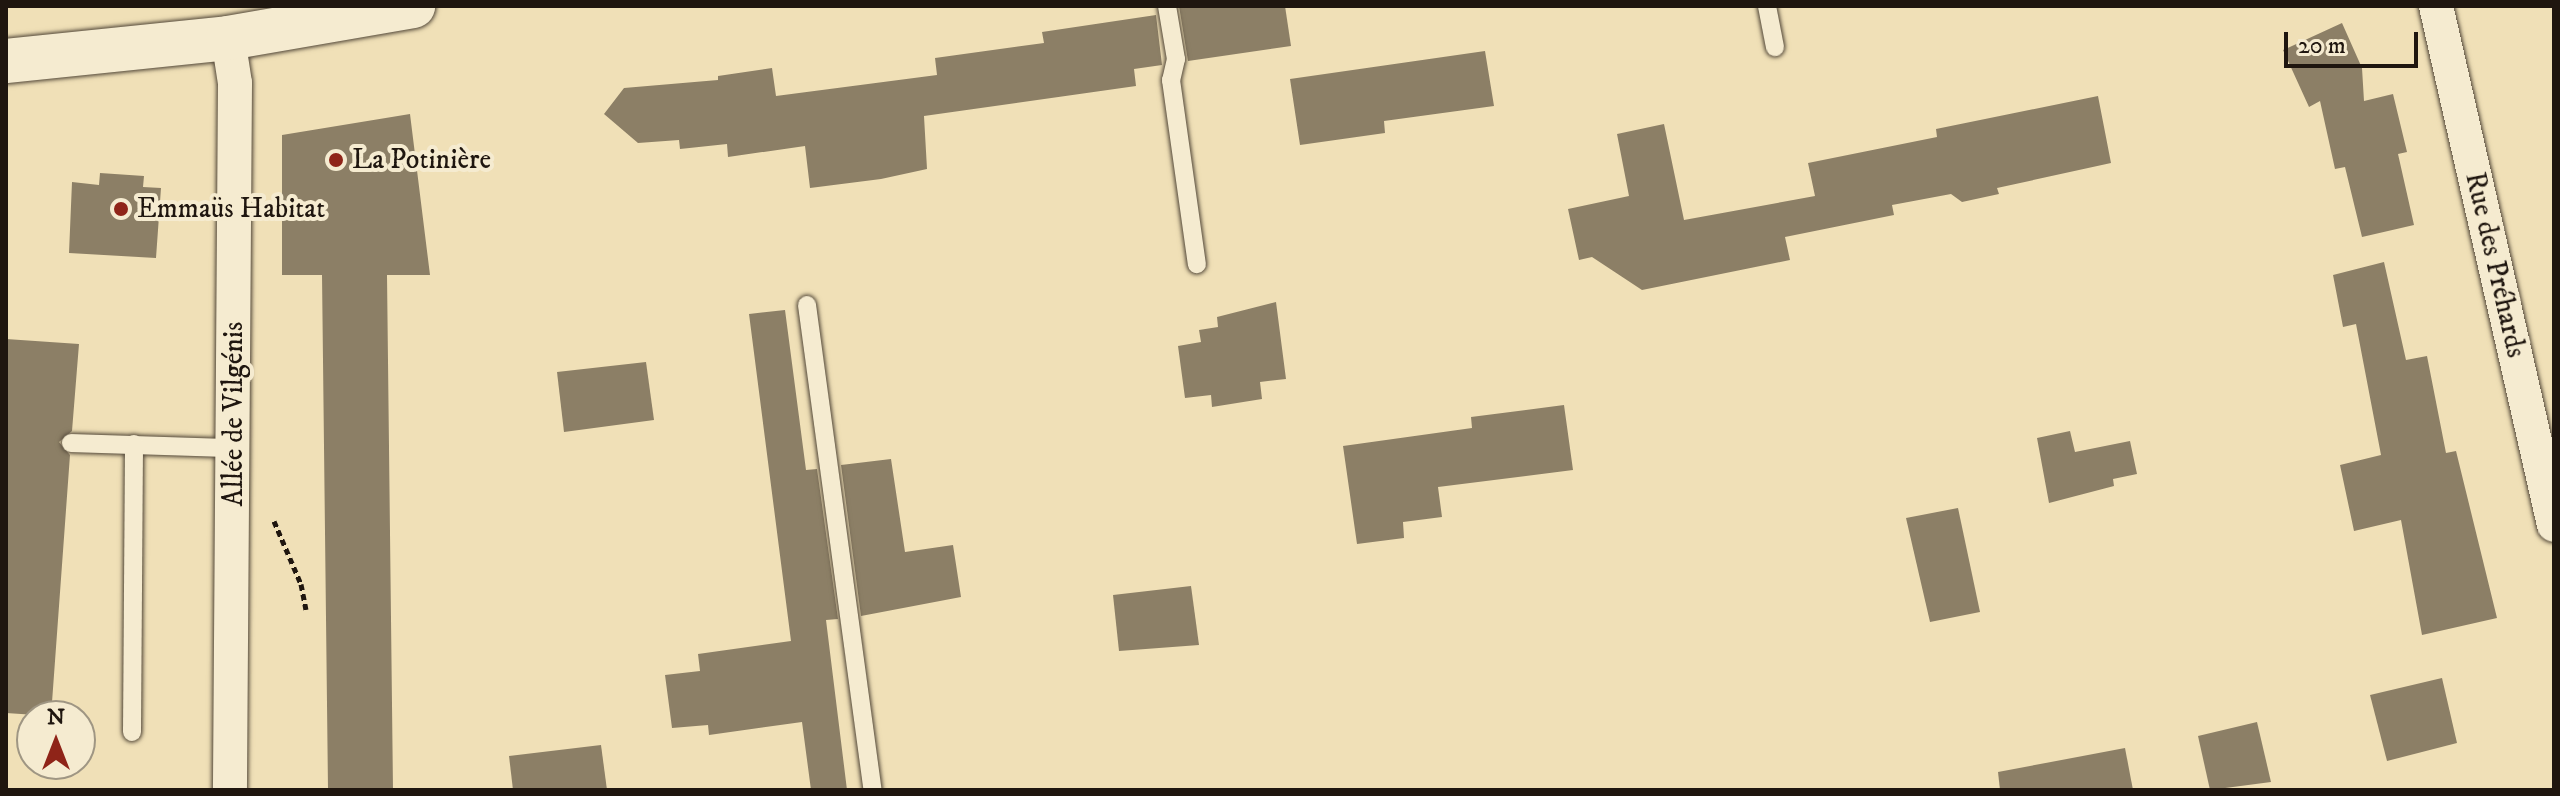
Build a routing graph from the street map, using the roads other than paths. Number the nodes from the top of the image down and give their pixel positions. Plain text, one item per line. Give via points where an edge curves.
1 (413, 6) edge
2 (1167, 6) edge
3 (1767, 6) edge
4 (2436, 6) edge
5 (228, 38) junction
6 (1775, 47) dead end
7 (6, 61) edge
8 (1197, 264) dead end
9 (807, 305) dead end
10 (71, 443) dead end
11 (134, 444) junction
12 (234, 448) junction
13 (2554, 525) edge
14 (132, 732) dead end
15 (230, 790) edge
16 (873, 790) edge

1 - 5 street
2 - 8 lane via 1176,59 1171,80
3 - 6 lane
4 - 13 street, Rue des Préhards
5 - 7 street
5 - 12 street, Allée de Vilgénis via 235,83
9 - 16 lane
10 - 11 lane
11 - 12 lane
11 - 14 lane
12 - 15 street, Allée de Vilgénis

